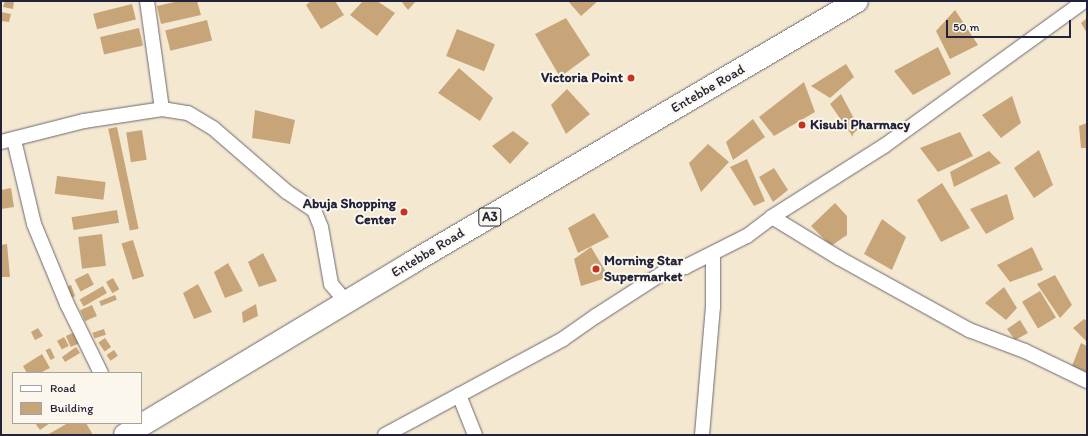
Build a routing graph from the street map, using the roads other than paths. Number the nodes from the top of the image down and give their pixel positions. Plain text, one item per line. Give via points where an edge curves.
1 (147, 1) edge
2 (857, 1) edge
3 (1084, 1) edge
4 (162, 109) junction
5 (8, 141) edge
6 (772, 217) junction
7 (713, 255) junction
8 (346, 302) junction
9 (101, 372) edge
10 (1087, 381) edge
11 (460, 395) junction
12 (142, 421) edge
13 (385, 435) edge
14 (474, 435) edge
15 (702, 435) edge

1 - 4 street
2 - 8 main road, Entebbe Road / A3
3 - 6 street via 884,146
4 - 5 street via 84,121
4 - 8 street via 188,113 203,121 287,192 314,210 321,226 331,284
5 - 9 street via 34,224 67,304
6 - 7 street via 747,236
6 - 10 street via 839,258 969,330 1025,351
7 - 11 street via 685,267 664,272 563,339
7 - 15 street via 713,307
8 - 12 main road, Entebbe Road / A3
11 - 13 street
11 - 14 street

